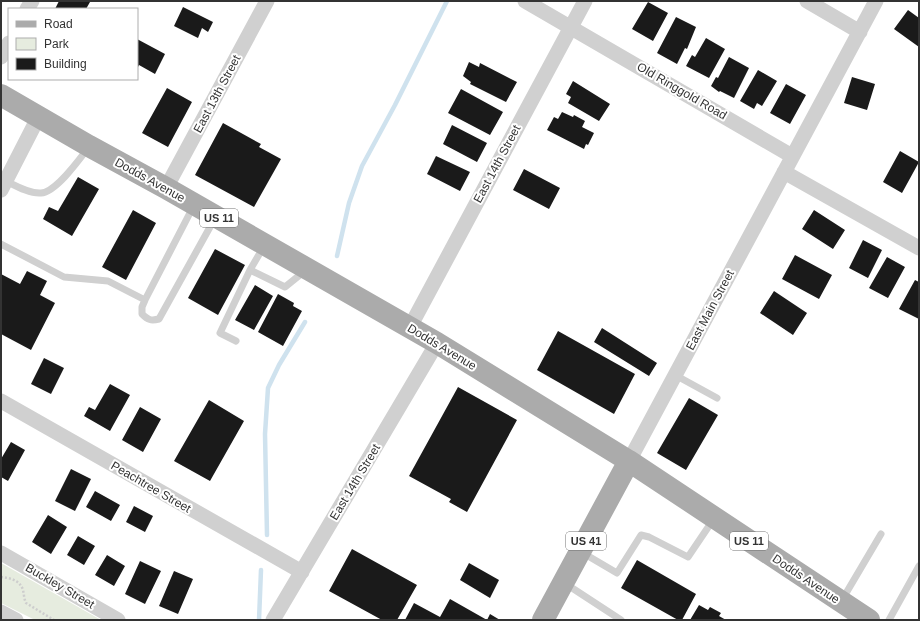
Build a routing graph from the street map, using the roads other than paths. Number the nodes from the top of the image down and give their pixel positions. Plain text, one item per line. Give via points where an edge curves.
1 (267, 1) edge
2 (525, 1) edge
3 (585, 1) edge
4 (807, 1) edge
5 (876, 1) edge
6 (571, 27) junction
7 (860, 32) junction
8 (8, 45) edge
9 (1, 57) edge
10 (1, 95) edge
11 (39, 116) junction
12 (89, 146) junction
13 (792, 156) junction
14 (784, 172) junction
15 (3, 186) edge
16 (166, 188) junction
17 (195, 204) junction
18 (216, 216) junction
19 (1, 244) edge
20 (265, 244) junction
21 (919, 248) edge
22 (307, 268) junction
23 (250, 270) junction
24 (145, 300) junction
25 (410, 327) junction
26 (236, 341) dead end
27 (437, 343) junction
28 (675, 375) junction
29 (717, 398) dead end
30 (1, 401) edge
31 (629, 461) junction
32 (714, 518) junction
33 (881, 534) dead end
34 (580, 551) junction
35 (1, 553) edge
36 (919, 566) edge
37 (302, 572) junction
38 (563, 583) junction
39 (841, 602) junction
40 (1, 612) edge
41 (16, 620) edge
42 (118, 620) edge
43 (273, 620) edge
44 (543, 620) edge
45 (621, 620) edge
46 (869, 620) edge
47 (889, 620) edge

1 - 16 street, East 13th Street
2 - 6 street, Old Ringgold Road
3 - 6 street, East 14th Street
4 - 7 street
5 - 7 street, East Main Street
6 - 13 street, Old Ringgold Road
6 - 25 street, East 14th Street
7 - 13 street, East Main Street
8 - 9 street
10 - 11 main road, Dodds Avenue / US 11
11 - 12 main road, Dodds Avenue / US 11
11 - 15 street
12 - 15 lane via 52,189 42,193
12 - 16 main road, Dodds Avenue / US 11
13 - 14 street, East Main Street
14 - 21 street
14 - 28 street, East Main Street
16 - 17 main road, Dodds Avenue / US 11
17 - 18 main road, Dodds Avenue / US 11
17 - 24 lane
18 - 20 main road, Dodds Avenue / US 11
18 - 24 lane via 159,319 152,321 142,314
19 - 24 lane via 64,277 108,281
20 - 22 main road, Dodds Avenue / US 11
20 - 23 lane
22 - 23 lane via 285,287
22 - 25 main road, Dodds Avenue / US 11
23 - 26 lane via 220,333
25 - 27 main road, Dodds Avenue / US 11
27 - 31 main road, Dodds Avenue / US 11
27 - 37 street, East 14th Street
28 - 29 lane
28 - 31 street, East Main Street
30 - 37 street, Peachtree Street
31 - 32 main road, Dodds Avenue / US 11
31 - 34 main road, East Main Street / US 41
32 - 34 lane via 688,557 649,536 641,535 617,573
32 - 39 main road, Dodds Avenue / US 11
33 - 39 lane
34 - 38 main road, East Main Street / US 41
35 - 42 street, Buckley Street
36 - 47 lane
37 - 43 street, East 14th Street
38 - 44 main road, East Main Street / US 41
38 - 45 lane
39 - 46 main road, Dodds Avenue / US 11
40 - 41 street

